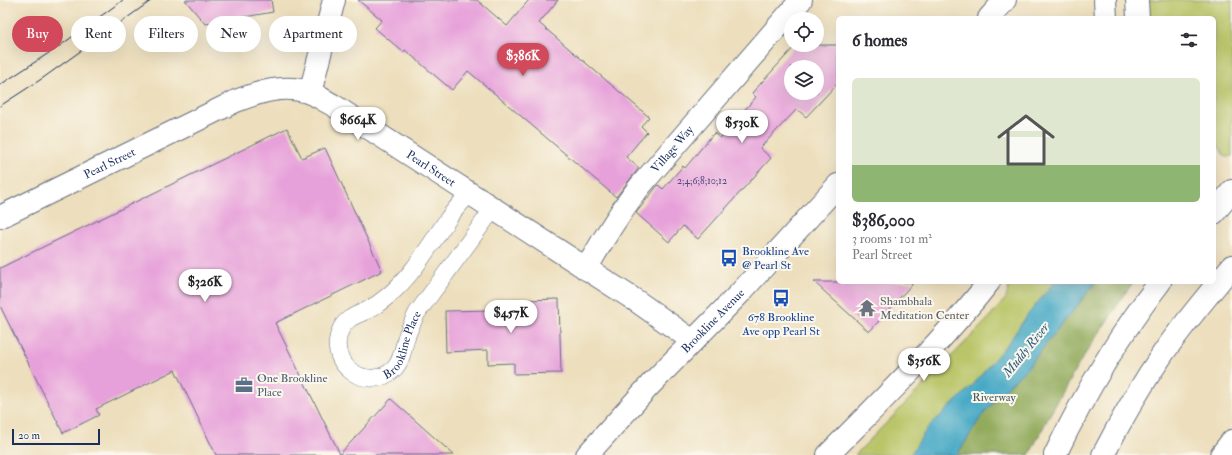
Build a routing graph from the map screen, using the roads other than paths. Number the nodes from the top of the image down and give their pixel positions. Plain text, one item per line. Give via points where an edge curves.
1 (334, 0) edge
2 (801, 0) edge
3 (1005, 0) edge
4 (1105, 0) edge
5 (1137, 0) edge
6 (991, 16) edge
7 (1106, 16) edge
8 (1138, 16) edge
9 (310, 93) junction
10 (836, 187) edge
11 (470, 194) junction
12 (493, 209) junction
13 (0, 217) edge
14 (1232, 266) edge
15 (586, 269) junction
16 (987, 284) edge
17 (1159, 284) edge
18 (693, 341) junction
19 (1232, 441) edge
20 (587, 455) edge
21 (828, 455) edge
22 (1055, 455) edge
23 (1103, 455) edge
24 (1221, 455) edge

1 - 9 main road
2 - 15 main road, Village Way via 629,200
3 - 6 main road
4 - 7 main road
5 - 8 main road
9 - 11 main road, Pearl Street via 333,105
9 - 13 main road, Pearl Street via 281,89 249,96
10 - 18 main road, Brookline Avenue
11 - 12 main road, Pearl Street
11 - 12 lane, Brookline Place via 449,217 403,282 379,303 344,324 339,335 338,348 340,359 350,371 367,377 378,377 394,369 417,313
12 - 15 main road, Pearl Street
14 - 23 main road via 1164,352 1138,391
15 - 18 main road, Pearl Street
16 - 21 main road via 960,318
17 - 22 main road via 1110,356
18 - 20 main road, Brookline Avenue
19 - 24 main road

